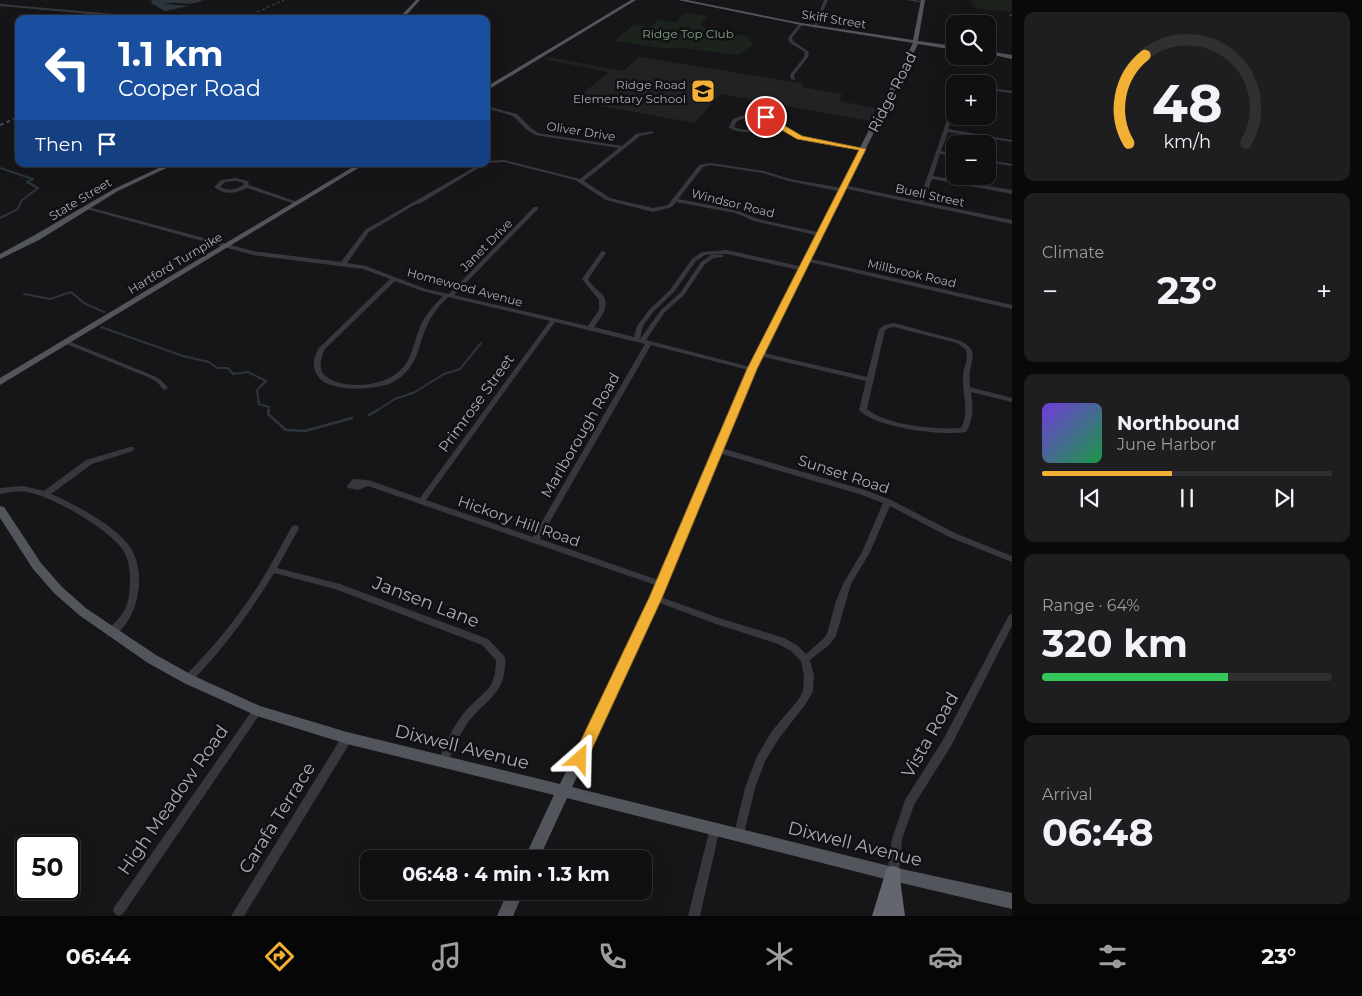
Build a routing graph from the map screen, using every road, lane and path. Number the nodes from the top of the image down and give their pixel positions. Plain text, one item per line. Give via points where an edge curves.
1 (418, 0) edge
2 (634, 0) edge
3 (680, 0) edge
4 (821, 0) edge
5 (826, 0) edge
6 (908, 0) edge
7 (923, 1) edge
8 (0, 5) edge
9 (819, 10) junction
10 (115, 15) edge
11 (404, 15) edge
12 (800, 24) junction
13 (812, 26) junction
14 (916, 43) junction
15 (946, 47) edge
16 (996, 54) edge
17 (1012, 57) edge
18 (793, 79) dead end
19 (490, 87) edge
20 (996, 89) edge
21 (1012, 92) edge
22 (490, 108) edge
23 (948, 125) edge
24 (781, 126) junction
25 (946, 130) junction
26 (651, 132) dead end
27 (1012, 141) edge
28 (622, 147) junction
29 (863, 149) junction
30 (939, 152) junction
31 (946, 153) edge
32 (490, 162) edge
33 (996, 162) edge
34 (1012, 165) edge
35 (166, 167) edge
36 (357, 167) edge
37 (477, 167) edge
38 (931, 177) junction
39 (582, 180) junction
40 (246, 186) junction
41 (843, 189) junction
42 (1012, 192) edge
43 (676, 200) junction
44 (297, 203) junction
45 (921, 203) junction
46 (86, 208) junction
47 (536, 208) dead end
48 (1012, 222) edge
49 (820, 234) junction
50 (225, 246) junction
51 (603, 253) dead end
52 (714, 253) junction
53 (0, 256) edge
54 (343, 264) junction
55 (804, 267) junction
56 (394, 279) junction
57 (448, 296) junction
58 (1012, 307) edge
59 (553, 321) junction
60 (590, 328) junction
61 (643, 341) junction
62 (66, 342) junction
63 (760, 354) junction
64 (752, 369) junction
65 (870, 380) junction
66 (0, 382) edge
67 (165, 388) dead end
68 (968, 389) junction
69 (1012, 400) edge
70 (130, 450) dead end
71 (718, 450) junction
72 (368, 483) dead end
73 (0, 491) edge
74 (45, 494) junction
75 (421, 502) junction
76 (888, 502) junction
77 (0, 510) edge
78 (295, 528) dead end
79 (535, 541) junction
80 (1012, 559) edge
81 (273, 570) junction
82 (661, 584) junction
83 (655, 598) junction
84 (1012, 617) edge
85 (111, 633) junction
86 (805, 659) junction
87 (188, 679) junction
88 (257, 710) junction
89 (347, 738) junction
90 (443, 762) junction
91 (564, 792) junction
92 (715, 828) junction
93 (740, 834) junction
94 (535, 850) edge
95 (893, 874) junction
96 (512, 900) edge
97 (1012, 901) edge
98 (119, 910) dead end
99 (237, 916) edge
100 (505, 916) edge
101 (694, 916) edge
102 (881, 916) edge
103 (896, 916) edge

1 - 11 main road
2 - 19 main road
3 - 12 main road, Skiff Street
4 - 9 street
5 - 9 street
6 - 7 street
7 - 14 main road, Ridge Road
8 - 10 street
9 - 13 street
12 - 13 main road, Skiff Street
12 - 18 street via 790,38 808,52 792,75
13 - 14 main road, Skiff Street
14 - 15 main road, Skiff Street
14 - 29 main road, Ridge Road
16 - 17 main road
20 - 21 street
22 - 28 street, Oliver Drive via 516,115 537,134
23 - 25 street
24 - 24 street via 743,131 731,127 737,119 752,116 769,118
24 - 29 street via 805,139
25 - 27 street
25 - 30 street
26 - 28 street via 638,135
28 - 39 street
29 - 41 main road, Ridge Road
30 - 31 street
30 - 38 street
32 - 39 street via 504,161
33 - 34 street
35 - 46 main road, State Street
36 - 44 main road, Hartford Turnpike
37 - 54 street via 367,231
38 - 42 street
38 - 45 street
39 - 43 street via 605,198 649,210 666,208
40 - 40 street via 244,180 232,179 219,183 217,187 230,191
40 - 44 street
41 - 43 street, Windsor Road via 710,164 701,166
41 - 45 street, Buell Street
41 - 49 main road, Ridge Road
43 - 49 street, Windsor Road
44 - 50 main road, Hartford Turnpike
45 - 48 street, Buell Street
46 - 50 street, Homewood Avenue
46 - 53 main road, State Street
47 - 57 street, Janet Drive
49 - 55 main road, Ridge Road
50 - 54 street, Homewood Avenue via 272,256
50 - 62 main road, Hartford Turnpike
51 - 60 street via 585,279 604,301
52 - 55 street
52 - 61 street, Marlborough Road via 703,263 682,294 663,310
52 - 61 street, Marlborough Road via 700,255 694,260 672,291 655,305 642,322
54 - 56 street, Homewood Avenue via 364,267
55 - 58 street, Millbrook Road
55 - 63 main road, Ridge Road
56 - 57 street, Homewood Avenue
56 - 57 street, Janet Drive via 321,349 316,371 327,380 363,388 398,376 412,360 426,322
57 - 59 street, Homewood Avenue
59 - 60 street, Homewood Avenue
59 - 75 street, Primrose Street
60 - 61 street, Homewood Avenue
61 - 64 street, Homewood Avenue
61 - 79 street, Marlborough Road
62 - 66 main road, Hartford Turnpike
62 - 67 street via 152,376
63 - 64 main road, Ridge Road
63 - 65 street
64 - 71 main road, Ridge Road
65 - 68 street via 863,410 866,415 877,420 954,432 964,430 966,426 970,402
65 - 68 street via 882,329 894,325 960,342 967,348 970,353 966,377
68 - 69 street
70 - 74 street via 89,462
71 - 76 street, Sunset Road
71 - 82 main road, Ridge Road
72 - 75 street, Hickory Hill Road
73 - 74 street via 16,488
74 - 85 street via 104,526 125,545 129,553 134,578 131,610
75 - 79 street, Hickory Hill Road
76 - 80 street, Sunset Road via 952,535
76 - 86 street via 866,552 845,587 837,626 830,638
77 - 85 main road, Dixwell Avenue via 37,566 58,590
78 - 81 street
79 - 82 street, Hickory Hill Road
81 - 87 street via 244,616
81 - 90 street, Jansen Lane via 337,586 485,642 501,659 500,677 492,693 469,712 454,734
82 - 83 main road, Ridge Road
83 - 86 street via 781,641
83 - 91 main road, Ridge Road
84 - 95 street, Vista Road via 947,743 908,803 897,838
85 - 87 main road, Dixwell Avenue
86 - 93 street via 808,691 761,759 750,788
87 - 88 main road, Dixwell Avenue
88 - 89 main road, Dixwell Avenue
88 - 98 street, High Meadow Road
89 - 90 main road, Dixwell Avenue
89 - 99 street, Carafa Terrace
90 - 91 main road, Dixwell Avenue
91 - 92 main road, Dixwell Avenue
91 - 94 main road, Ridge Road
92 - 93 main road, Dixwell Avenue
92 - 101 street
93 - 95 main road, Dixwell Avenue
95 - 97 main road, Dixwell Avenue
95 - 102 highway
95 - 103 highway
96 - 100 main road

